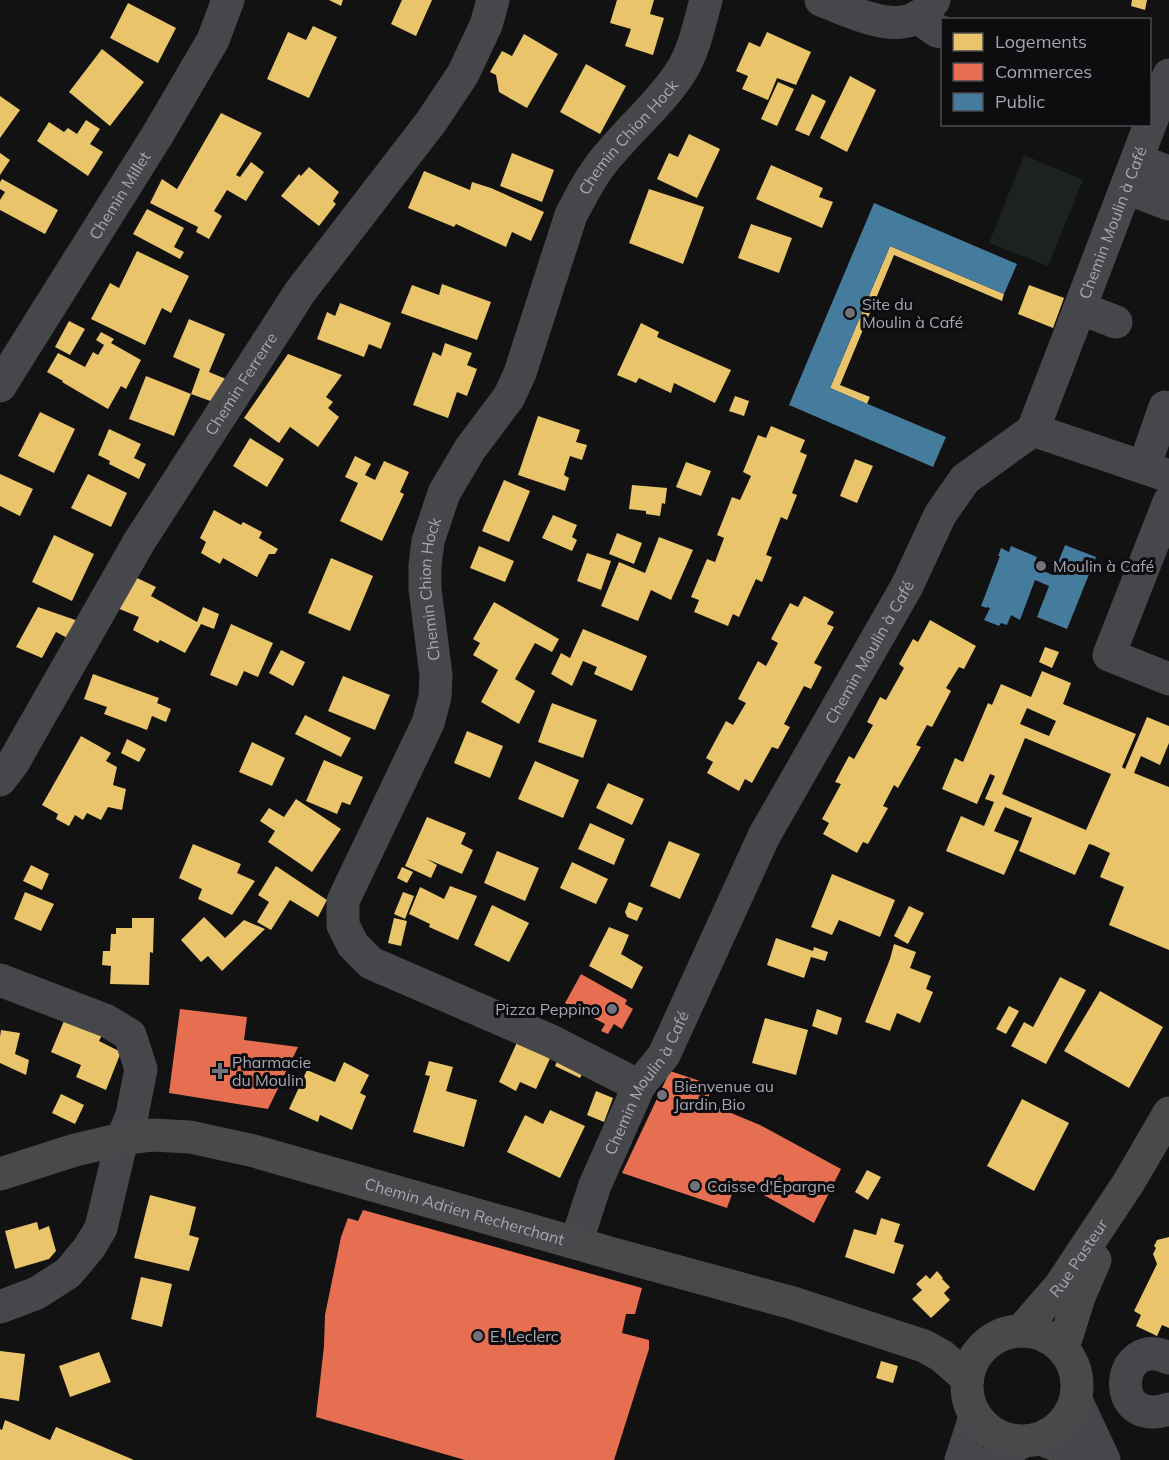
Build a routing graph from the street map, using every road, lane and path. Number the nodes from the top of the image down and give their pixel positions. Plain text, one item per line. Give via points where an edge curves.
1 (228, 0) edge
2 (493, 0) edge
3 (706, 0) edge
4 (821, 0) edge
5 (931, 16) edge
6 (1151, 64) edge
7 (1169, 70) edge
8 (1169, 75) edge
9 (1151, 123) edge
10 (1150, 126) edge
11 (1169, 172) edge
12 (1132, 174) junction
13 (1169, 204) edge
14 (1080, 309) junction
15 (1116, 322) dead end
16 (0, 386) edge
17 (1165, 407) dead end
18 (1033, 430) junction
19 (1156, 472) edge
20 (1169, 502) edge
21 (1169, 679) edge
22 (0, 780) edge
23 (0, 980) edge
24 (639, 1086) junction
25 (1169, 1113) edge
26 (122, 1139) junction
27 (0, 1174) edge
28 (1129, 1182) junction
29 (576, 1243) junction
30 (0, 1307) edge
31 (1021, 1331) junction
32 (924, 1346) junction
33 (983, 1347) junction
34 (1063, 1348) junction
35 (1169, 1358) edge
36 (967, 1377) junction
37 (1076, 1400) junction
38 (1169, 1408) edge
39 (975, 1417) junction
40 (1031, 1441) junction
41 (961, 1460) edge
42 (993, 1460) edge
43 (1089, 1460) edge
44 (1104, 1460) edge

1 - 16 street, Chemin Millet via 213,40 164,124
2 - 22 street, Chemin Ferrerre via 463,74 300,292 139,542
3 - 24 street, Chemin Chion Hock via 692,49 680,73 611,151 583,191 571,215 509,397 470,449 444,493 428,541 425,565 435,697 428,723 343,901 343,925 353,945 371,963 550,1041
4 - 5 street via 878,21 906,22
6 - 7 street
8 - 9 street, Chemin Moulin à Café
10 - 12 street, Chemin Moulin à Café
11 - 12 street
12 - 13 street
12 - 14 street, Chemin Moulin à Café
14 - 15 street
14 - 18 street, Chemin Moulin à Café
17 - 19 street
18 - 19 street
18 - 24 street, Chemin Moulin à Café via 965,479 940,515 907,586 764,836 664,1055
20 - 21 street via 1109,655
23 - 26 street via 107,1021 130,1035 141,1069 132,1115
24 - 29 street, Chemin Moulin à Café via 596,1185
25 - 28 main road, Rue Pasteur
26 - 27 main road, Chemin Adrien Recherchant
26 - 29 main road, Chemin Adrien Recherchant via 152,1135 190,1137 254,1151
26 - 30 street via 101,1228 89,1248 68,1273 37,1293
28 - 31 main road, Rue Pasteur via 1060,1286
28 - 34 main road, Rue Pasteur via 1079,1297
29 - 32 main road, Chemin Adrien Recherchant via 793,1303
31 - 33 main road via 998,1336
31 - 34 main road via 1037,1333
32 - 33 main road, Chemin Adrien Recherchant
32 - 36 main road, Chemin Adrien Recherchant
33 - 36 main road
34 - 37 main road via 1073,1364
35 - 38 street via 1153,1354 1135,1361 1124,1386 1127,1396 1140,1409 1159,1412
36 - 39 main road via 969,1405
37 - 40 main road via 1069,1416 1056,1430
37 - 44 street
39 - 40 main road via 1004,1439
39 - 41 street
40 - 42 street
40 - 43 street via 1070,1450

